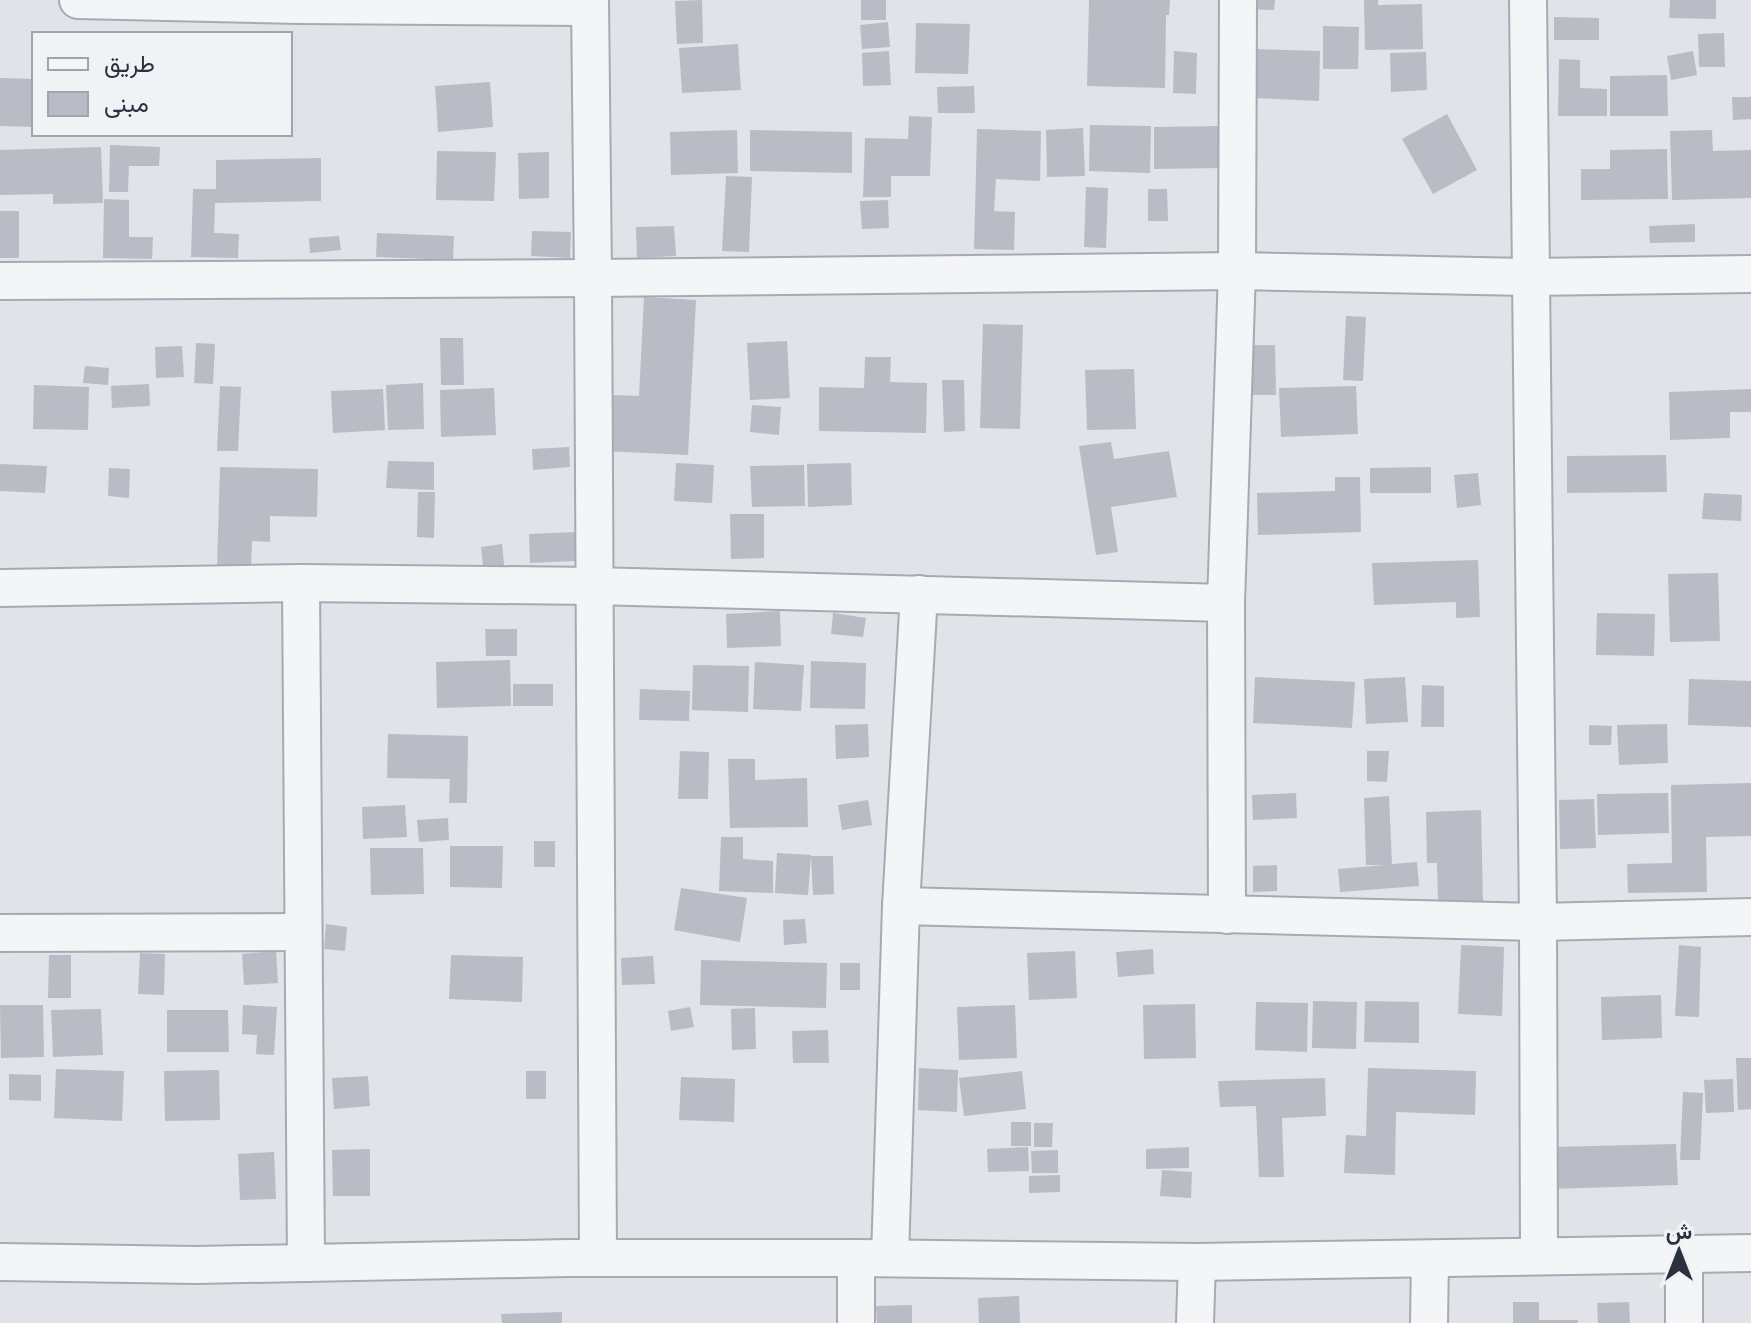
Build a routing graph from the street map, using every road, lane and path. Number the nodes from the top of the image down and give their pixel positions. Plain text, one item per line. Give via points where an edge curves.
1 (78, 0) edge
2 (1238, 0) edge
3 (1528, 0) edge
4 (300, 2) edge
5 (590, 3) edge
6 (1237, 271) junction
7 (1751, 274) edge
8 (1530, 277) junction
9 (593, 278) junction
10 (0, 281) edge
11 (301, 583) junction
12 (594, 586) junction
13 (0, 588) edge
14 (919, 594) junction
15 (1226, 603) junction
16 (901, 906) junction
17 (1227, 915) junction
18 (1751, 917) edge
19 (1538, 922) junction
20 (303, 932) junction
21 (0, 933) edge
22 (1684, 1253) junction
23 (1751, 1253) edge
24 (1539, 1256) junction
25 (598, 1258) junction
26 (873, 1258) junction
27 (1430, 1259) junction
28 (0, 1262) edge
29 (1197, 1262) junction
30 (306, 1263) junction
31 (856, 1323) edge
32 (1195, 1323) edge
33 (1429, 1323) edge
34 (1684, 1323) edge

1 - 4 street
2 - 6 street
3 - 8 street
4 - 5 street
5 - 9 street
6 - 8 street
6 - 9 street
6 - 15 street
7 - 8 street
8 - 19 street
9 - 10 street
9 - 12 street
11 - 12 street
11 - 13 street
11 - 20 street
12 - 14 street
12 - 25 street
14 - 15 street
14 - 16 street
15 - 17 street
16 - 17 street
16 - 26 street
17 - 19 street
18 - 19 street
19 - 24 street
20 - 21 street
20 - 30 street
22 - 23 street
22 - 24 street
22 - 34 street
24 - 27 street
25 - 26 street
25 - 30 street
26 - 29 street
26 - 31 street
27 - 29 street
27 - 33 street
28 - 30 street
29 - 32 street

